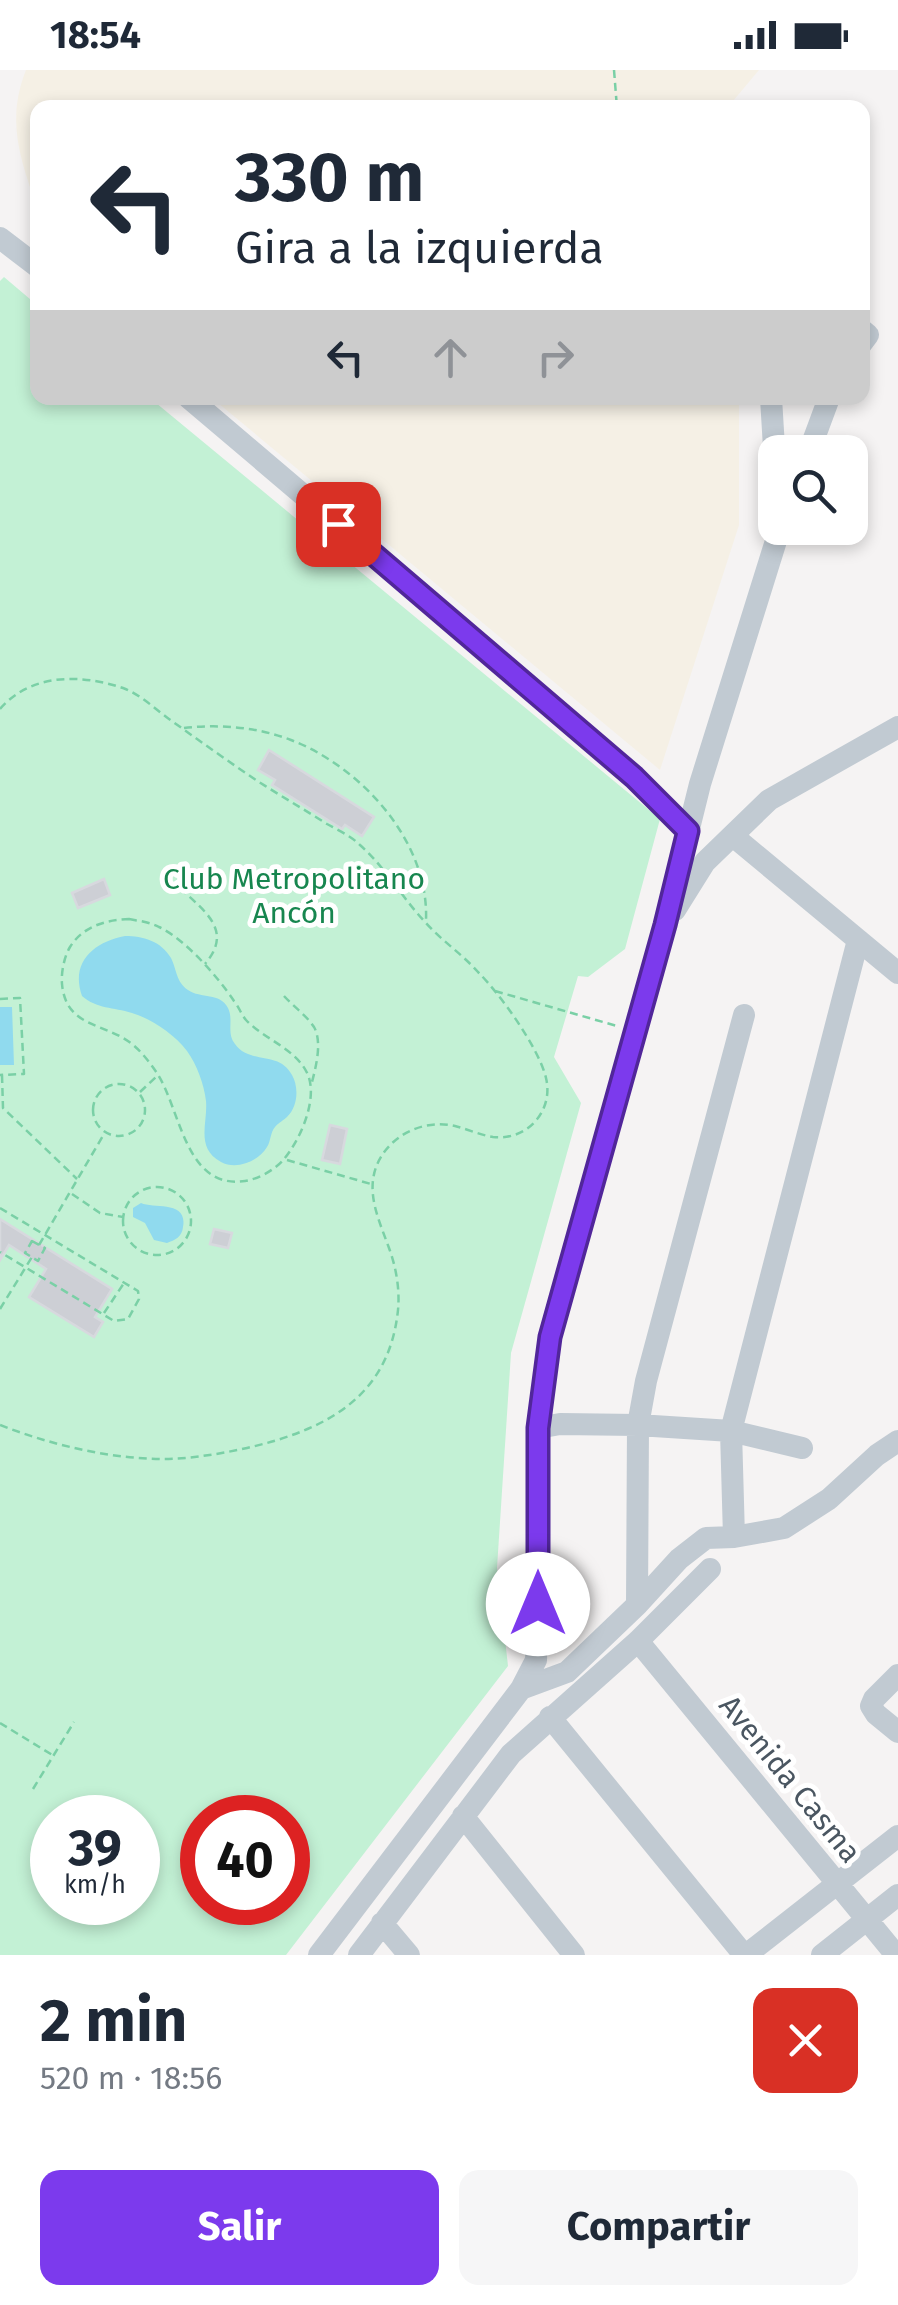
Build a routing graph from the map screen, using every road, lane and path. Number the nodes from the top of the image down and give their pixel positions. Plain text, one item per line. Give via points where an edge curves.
1 (614, 70) edge
2 (616, 100) edge
3 (0, 238) edge
4 (30, 261) edge
5 (197, 405) edge
6 (771, 405) edge
7 (826, 405) edge
8 (773, 435) edge
9 (815, 435) edge
10 (775, 545) edge
11 (0, 709) edge
12 (898, 727) edge
13 (183, 728) junction
14 (688, 831) junction
15 (732, 836) junction
16 (180, 888) dead end
17 (426, 923) junction
18 (665, 925) junction
19 (858, 940) junction
20 (204, 965) junction
21 (898, 973) edge
22 (494, 991) junction
23 (284, 996) dead end
24 (0, 998) edge
25 (744, 1015) dead end
26 (636, 1031) junction
27 (1, 1075) edge
28 (158, 1075) junction
29 (310, 1087) junction
30 (139, 1093) junction
31 (105, 1132) junction
32 (284, 1159) junction
33 (78, 1180) junction
34 (372, 1184) junction
35 (70, 1193) junction
36 (0, 1208) edge
37 (124, 1217) junction
38 (45, 1235) junction
39 (0, 1252) edge
40 (25, 1267) junction
41 (124, 1282) junction
42 (0, 1310) edge
43 (103, 1315) junction
44 (0, 1425) edge
45 (638, 1425) junction
46 (538, 1428) junction
47 (731, 1431) junction
48 (898, 1441) edge
49 (802, 1448) dead end
50 (734, 1537) junction
51 (710, 1570) dead end
52 (638, 1605) junction
53 (638, 1641) junction
54 (898, 1675) edge
55 (521, 1688) junction
56 (550, 1717) junction
57 (74, 1722) dead end
58 (0, 1723) edge
59 (898, 1732) edge
60 (54, 1756) junction
61 (33, 1789) dead end
62 (462, 1816) junction
63 (898, 1836) edge
64 (836, 1882) junction
65 (898, 1895) edge
66 (868, 1919) junction
67 (382, 1923) junction
68 (318, 1955) edge
69 (359, 1955) edge
70 (408, 1955) edge
71 (574, 1955) edge
72 (745, 1955) edge
73 (822, 1955) edge
74 (896, 1955) edge

1 - 2 path
3 - 4 street
5 - 14 street via 634,777
6 - 8 street
7 - 9 street
10 - 14 street
11 - 13 path via 26,687 77,678 128,690
12 - 15 street via 768,800
13 - 17 path via 360,844
13 - 17 path via 247,728 289,739 352,776 384,808 412,854 427,900
14 - 18 street
15 - 18 street via 706,862
15 - 19 street
16 - 20 path via 216,926 215,950
17 - 22 path
18 - 26 street
19 - 21 street
19 - 47 street
20 - 28 path via 172,935 143,921 94,926 70,948 62,976 70,1010 132,1044
20 - 29 path via 244,1018 299,1060
22 - 26 path
22 - 34 path via 546,1078 540,1118 507,1137 425,1125 386,1150
23 - 29 path via 316,1036
24 - 27 path via 20,998 24,1074
25 - 45 street
26 - 46 street via 550,1337
27 - 33 path via 3,1108
28 - 30 path
28 - 32 path via 200,1167 224,1180 249,1180
29 - 32 path via 308,1114
30 - 31 path via 146,1109 141,1125 128,1135
30 - 31 path via 124,1084 101,1092 94,1116
31 - 33 path
32 - 34 path
33 - 35 path
34 - 44 path via 398,1280 396,1322 384,1362 333,1418 282,1440 162,1459 93,1453
35 - 37 path via 100,1213
35 - 38 path
36 - 38 path
37 - 37 path via 131,1242 150,1254 173,1251 191,1224 179,1195 160,1187 131,1199
38 - 40 path via 39,1245 32,1240
38 - 41 path
39 - 40 path
40 - 42 path
40 - 43 path
41 - 43 path
41 - 43 path via 139,1294 138,1304 128,1319 114,1322
45 - 46 street
45 - 47 street
45 - 52 street
46 - 55 street via 536,1660
47 - 49 street
47 - 50 street
48 - 50 street via 784,1528
50 - 52 street via 706,1538
51 - 53 street
52 - 55 street via 567,1672
53 - 56 street
53 - 64 street, Avenida Casma
54 - 59 street via 871,1706
55 - 68 street
56 - 62 street
56 - 72 street
57 - 60 path
58 - 60 path
60 - 61 path
62 - 67 street
62 - 71 street
63 - 64 street
64 - 66 street, Avenida Casma
64 - 72 street
65 - 66 street
66 - 73 street
66 - 74 street, Avenida Casma
67 - 69 street
67 - 70 street

